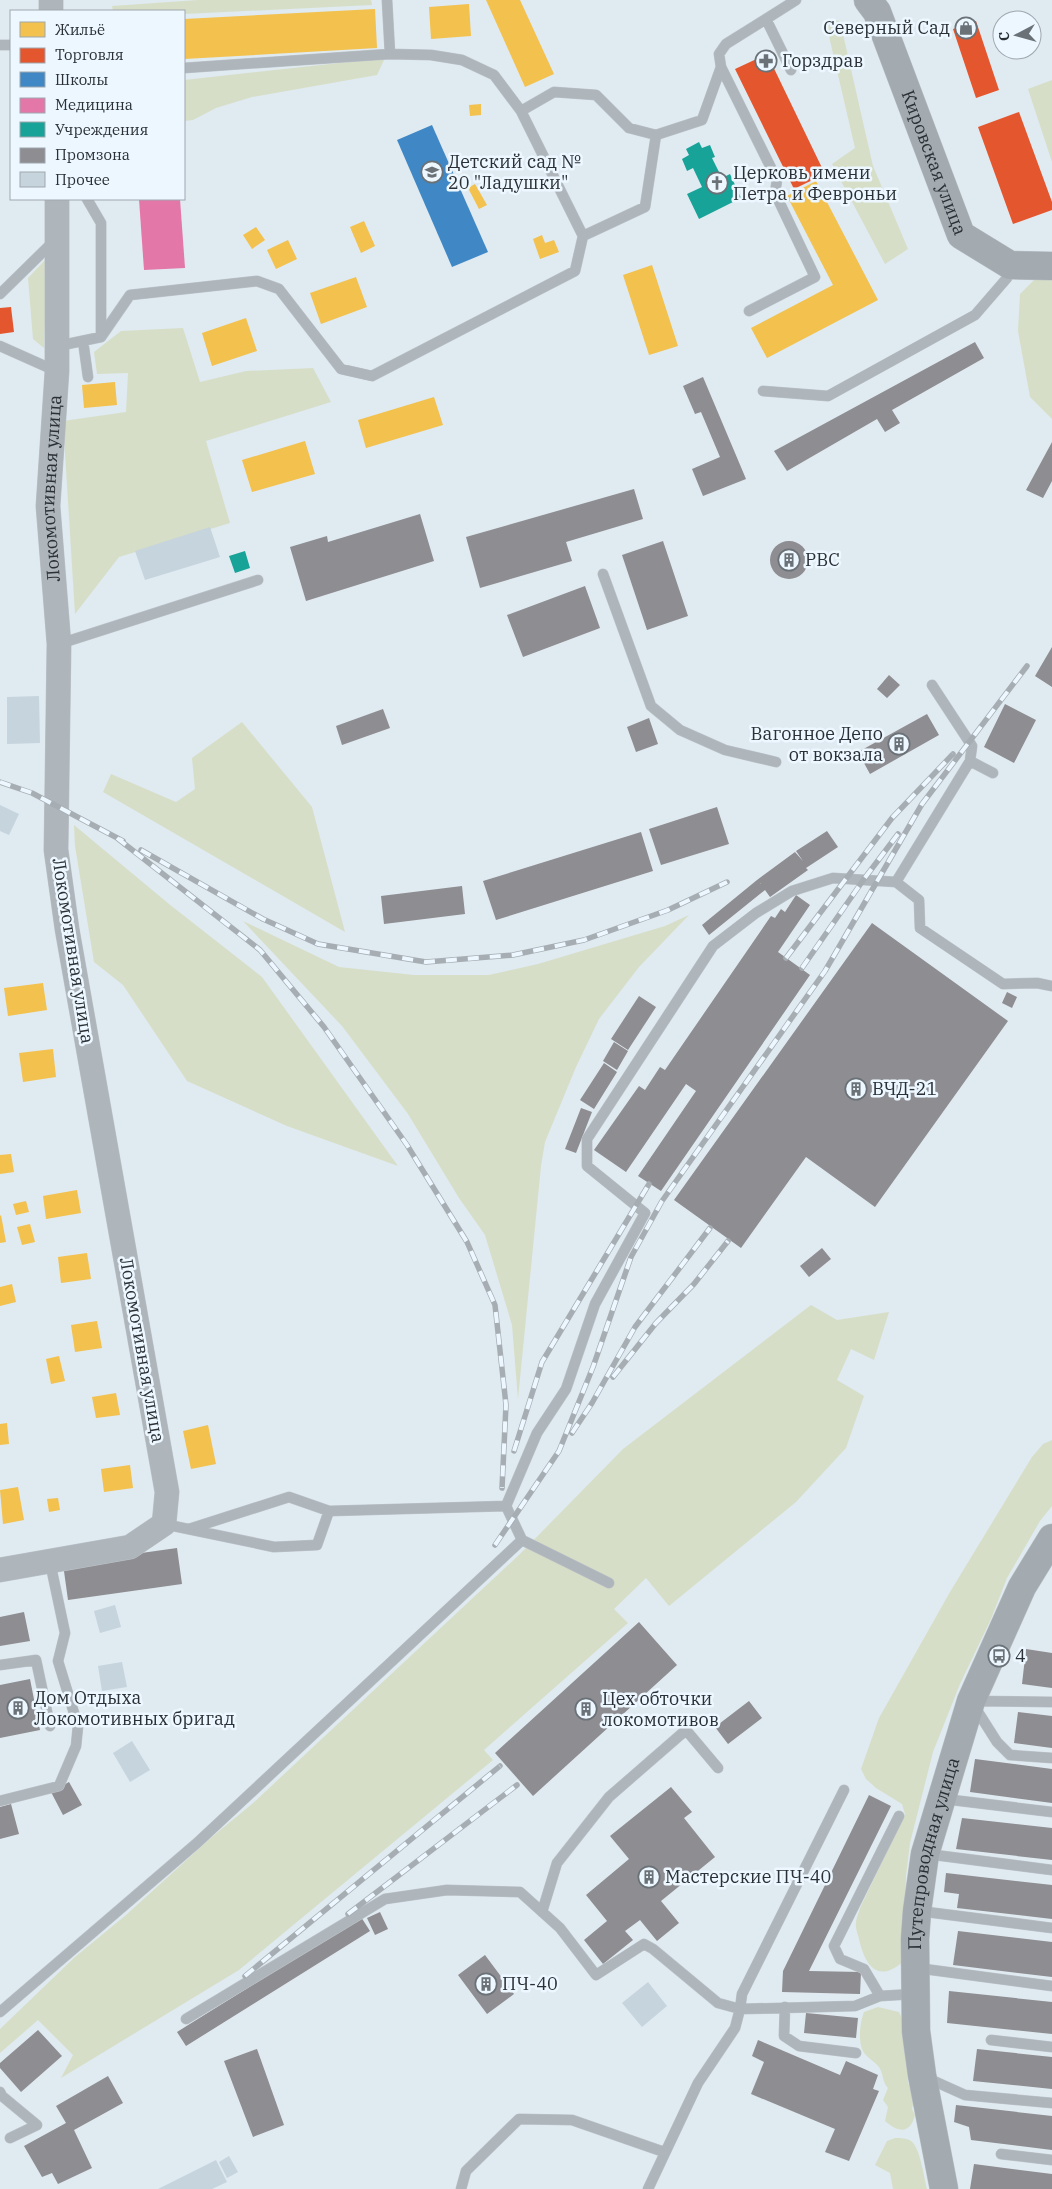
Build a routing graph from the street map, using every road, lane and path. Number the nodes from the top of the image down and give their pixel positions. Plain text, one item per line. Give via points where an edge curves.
1 (387, 0) edge
2 (796, 0) edge
3 (874, 4) edge
4 (766, 19) junction
5 (390, 54) junction
6 (721, 66) junction
7 (185, 68) edge
8 (791, 70) dead end
9 (521, 111) junction
10 (656, 135) junction
11 (57, 200) edge
12 (88, 200) edge
13 (583, 236) junction
14 (58, 237) junction
15 (1052, 266) edge
16 (1006, 278) dead end
17 (0, 294) edge
18 (749, 311) dead end
19 (101, 337) junction
20 (83, 340) junction
21 (0, 346) edge
22 (58, 346) junction
23 (57, 371) junction
24 (88, 377) dead end
25 (764, 391) dead end
26 (604, 574) dead end
27 (258, 580) dead end
28 (59, 644) junction
29 (932, 685) dead end
30 (970, 761) junction
31 (776, 762) dead end
32 (993, 774) dead end
33 (896, 882) junction
34 (1052, 986) edge
35 (506, 1506) junction
36 (329, 1511) junction
37 (164, 1524) junction
38 (189, 1529) junction
39 (1052, 1538) edge
40 (522, 1540) junction
41 (50, 1562) junction
42 (0, 1570) edge
43 (1052, 1574) edge
44 (609, 1583) dead end
45 (1003, 1631) junction
46 (0, 1664) edge
47 (971, 1700) junction
48 (1052, 1702) edge
49 (50, 1726) dead end
50 (1052, 1758) edge
51 (718, 1768) dead end
52 (844, 1790) dead end
53 (942, 1798) junction
54 (0, 1801) edge
55 (1052, 1812) edge
56 (899, 1816) dead end
57 (925, 1854) junction
58 (1052, 1870) edge
59 (917, 1911) junction
60 (542, 1912) junction
61 (1052, 1928) edge
62 (915, 1981) junction
63 (1052, 1986) edge
64 (880, 1996) junction
65 (785, 2007) junction
66 (740, 2009) junction
67 (0, 2012) edge
68 (186, 2019) dead end
69 (991, 2040) dead end
70 (1052, 2047) edge
71 (856, 2053) dead end
72 (922, 2075) junction
73 (0, 2092) edge
74 (1052, 2103) edge
75 (10, 2138) dead end
76 (664, 2152) junction
77 (1001, 2154) dead end
78 (1052, 2160) edge
79 (461, 2189) edge
80 (648, 2189) edge
81 (944, 2189) edge

1 - 5 lane
2 - 4 lane
3 - 15 main road, Кировская улица via 961,235 1010,266
4 - 6 lane via 726,44 719,54
4 - 8 lane
5 - 7 lane
5 - 9 lane via 462,60 494,75
6 - 10 lane via 702,120
6 - 18 lane via 777,180 775,194 815,277
9 - 10 lane via 554,92 596,95 629,128
9 - 13 lane
10 - 13 lane via 645,207
11 - 14 street, Локомотивная улица
12 - 19 lane via 101,223
13 - 19 lane via 575,271 372,376 341,368 278,289 257,281 130,295
14 - 17 lane
14 - 22 street, Локомотивная улица
16 - 25 lane via 976,315 828,396
19 - 20 lane
20 - 22 lane
20 - 24 lane
21 - 23 lane
22 - 23 street, Локомотивная улица
23 - 28 street, Локомотивная улица via 48,506
26 - 31 lane via 651,706 680,730 725,750
27 - 28 lane
28 - 37 street, Локомотивная улица via 56,850 67,930 167,1492
29 - 30 lane via 972,746
30 - 32 lane
30 - 33 lane
33 - 34 lane via 919,900 920,928 1003,984 1037,982
33 - 35 lane via 833,878 792,890 713,946 587,1139 587,1166 645,1213 595,1304 566,1389 537,1433
35 - 36 lane
35 - 40 lane
36 - 38 lane via 289,1497
36 - 38 lane via 318,1545 274,1546
37 - 38 lane
37 - 41 street via 130,1547
39 - 45 main road, Путепроводная улица via 1022,1587
40 - 44 lane
40 - 67 lane via 197,1843
41 - 42 street
41 - 54 lane via 66,1633 58,1661 78,1726 76,1746 59,1786
43 - 45 main road
45 - 47 main road, Путепроводная улица
46 - 49 lane via 36,1660
47 - 48 lane
47 - 50 lane via 997,1742 1010,1755
47 - 53 main road, Путепроводная улица
51 - 60 lane via 686,1730 609,1797 557,1863
52 - 66 lane via 742,1994
53 - 55 lane
53 - 57 main road, Путепроводная улица
56 - 64 lane via 834,1946 840,1959 864,1969
57 - 58 lane
57 - 59 main road, Путепроводная улица
59 - 61 lane
59 - 62 main road, Путепроводная улица
60 - 66 lane via 560,1928 596,1975 644,1944 718,2003
60 - 68 lane via 520,1892 446,1890 385,1899
62 - 63 lane
62 - 64 lane
62 - 72 main road, Путепроводная улица via 916,2031
64 - 65 lane via 855,2006
65 - 66 lane
65 - 71 lane via 784,2036 799,2046
66 - 76 lane via 735,2028 698,2083
69 - 70 lane
72 - 74 lane via 966,2095
72 - 81 main road, Путепроводная улица
73 - 75 lane via 37,2125
76 - 79 lane via 572,2120 519,2119 466,2171
76 - 80 lane
77 - 78 lane

